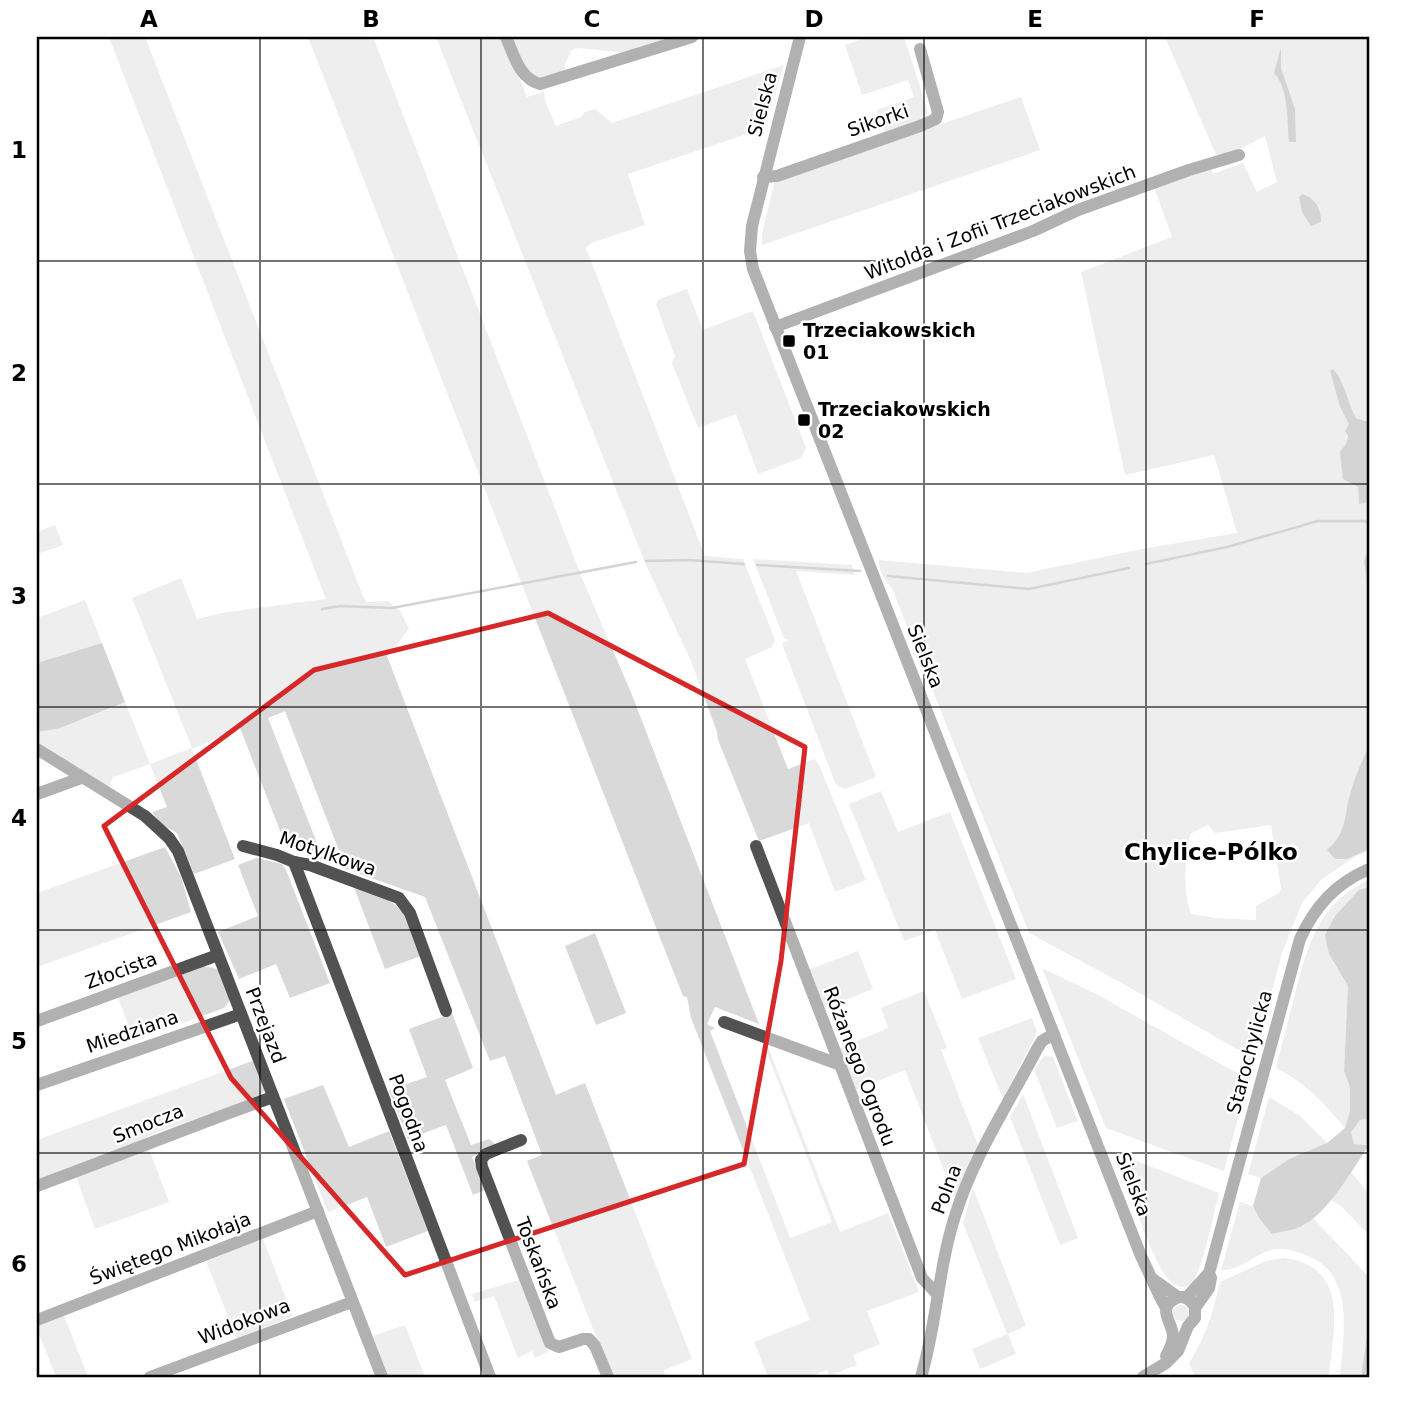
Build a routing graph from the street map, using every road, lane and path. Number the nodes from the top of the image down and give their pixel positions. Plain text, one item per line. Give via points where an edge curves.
1 (506, 37) edge
2 (692, 37) edge
3 (800, 37) edge
4 (920, 49) dead end
5 (1239, 155) dead end
6 (763, 177) junction
7 (775, 327) junction
8 (37, 749) edge
9 (81, 778) junction
10 (37, 794) edge
11 (243, 846) dead end
12 (756, 846) dead end
13 (294, 862) junction
14 (1369, 869) edge
15 (218, 955) junction
16 (446, 1011) dead end
17 (241, 1014) junction
18 (37, 1021) edge
19 (724, 1022) dead end
20 (1054, 1034) junction
21 (838, 1064) junction
22 (37, 1086) edge
23 (273, 1097) junction
24 (521, 1140) dead end
25 (37, 1186) edge
26 (317, 1212) junction
27 (1209, 1273) junction
28 (1153, 1279) junction
29 (937, 1294) junction
30 (1182, 1298) junction
31 (352, 1301) junction
32 (1166, 1308) junction
33 (1195, 1308) junction
34 (37, 1320) edge
35 (1171, 1324) junction
36 (1188, 1326) junction
37 (1159, 1366) junction
38 (150, 1377) edge
39 (382, 1377) edge
40 (490, 1377) edge
41 (608, 1377) edge
42 (921, 1377) edge
43 (1143, 1377) edge

1 - 2 street via 521,72 533,82 545,84
3 - 6 street, Sielska
4 - 6 street, Sikorki via 938,112 936,119
5 - 7 street, Witolda i Zofii Trzeciakowskich via 1078,210
6 - 7 street, Sielska via 750,251
7 - 20 street, Sielska
8 - 9 street, Przejazd
9 - 10 street
9 - 15 street, Przejazd via 145,816 169,838
11 - 13 street, Motylkowa
12 - 21 street, Różanego Ogrodu
13 - 16 street, Motylkowa via 399,898 410,913
13 - 40 street, Pogodna
14 - 27 street, Starochylicka via 1326,896 1296,950
15 - 17 street, Przejazd
15 - 18 street, Złocista
17 - 22 street, Miedziana
17 - 23 street, Przejazd
19 - 21 street
20 - 28 street, Sielska
20 - 29 street, Polna via 1037,1049 966,1187
21 - 29 street, Różanego Ogrodu via 922,1279
23 - 25 street, Smocza
23 - 26 street, Przejazd
24 - 41 street, Toskańska via 486,1154 482,1167 550,1343 559,1347 589,1339
26 - 31 street, Przejazd
26 - 34 street, Świętego Mikołaja
27 - 30 street, Starochylicka
27 - 33 street, Starochylicka via 1209,1288
28 - 30 street, Sielska
28 - 32 street, Sielska
29 - 42 street, Polna via 932,1344
30 - 32 street, Starochylicka via 1172,1300
30 - 33 street
31 - 38 street, Widokowa
31 - 39 street, Przejazd
32 - 35 street
33 - 36 street, Starochylicka via 1195,1318
35 - 36 street
35 - 37 street via 1171,1346
36 - 37 street, Starochylicka via 1178,1351
37 - 43 street, Starochylicka

